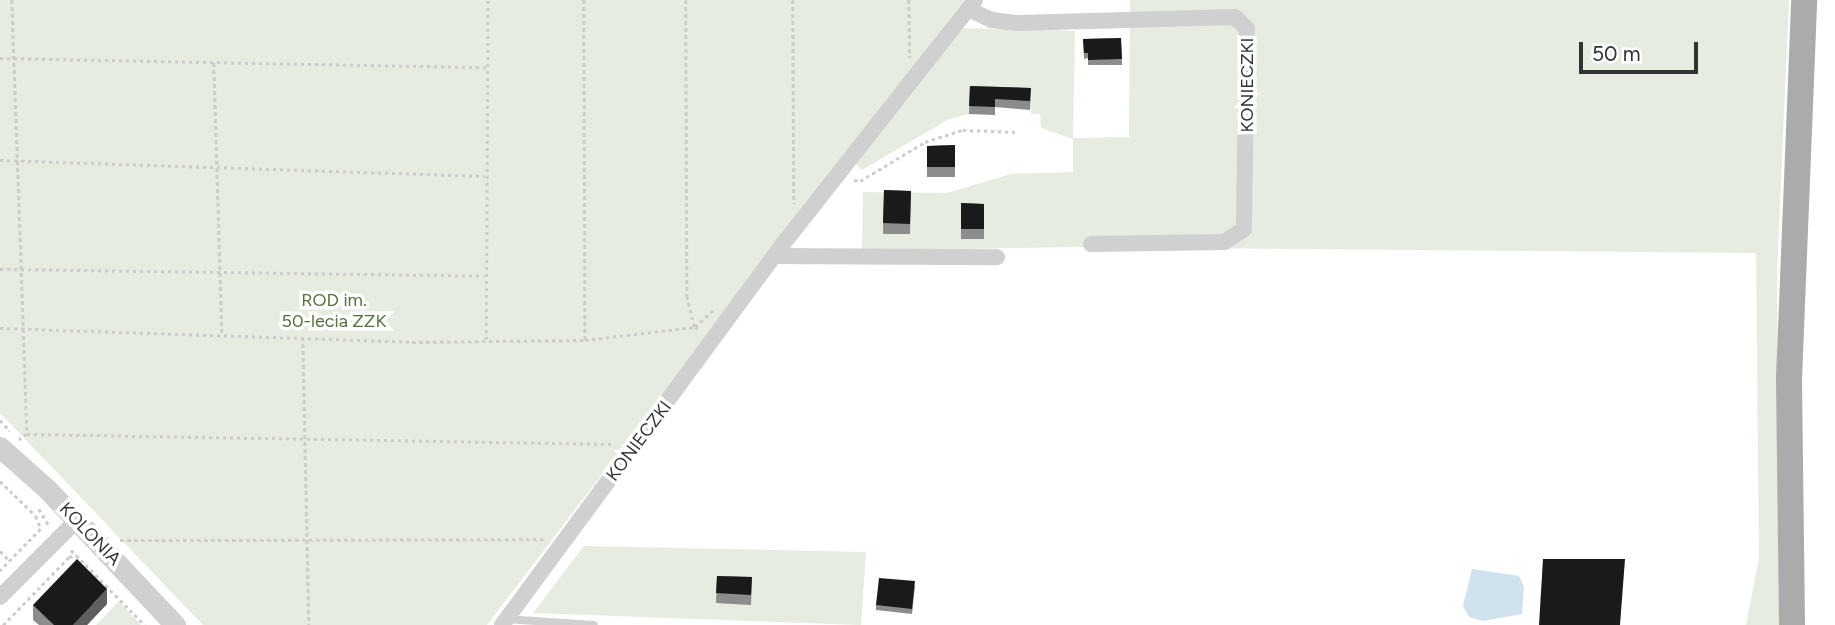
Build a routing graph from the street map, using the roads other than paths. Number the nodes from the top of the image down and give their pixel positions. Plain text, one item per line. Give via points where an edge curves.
1 (1804, 0) edge
2 (971, 5) edge
3 (1091, 244) dead end
4 (775, 256) junction
5 (997, 257) dead end
6 (0, 447) edge
7 (77, 520) junction
8 (0, 597) edge
9 (504, 622) edge
10 (174, 625) edge
11 (594, 625) edge
12 (1792, 625) edge

1 - 12 main road via 1789,379
2 - 3 street, KONIECZKI via 992,20 1018,23 1235,17 1247,29 1244,229 1225,242
2 - 4 street, KONIECZKI
4 - 5 street
4 - 9 street, KONIECZKI
6 - 7 street, KOLONIA
7 - 8 street
7 - 10 street, KOLONIA
9 - 11 lane

